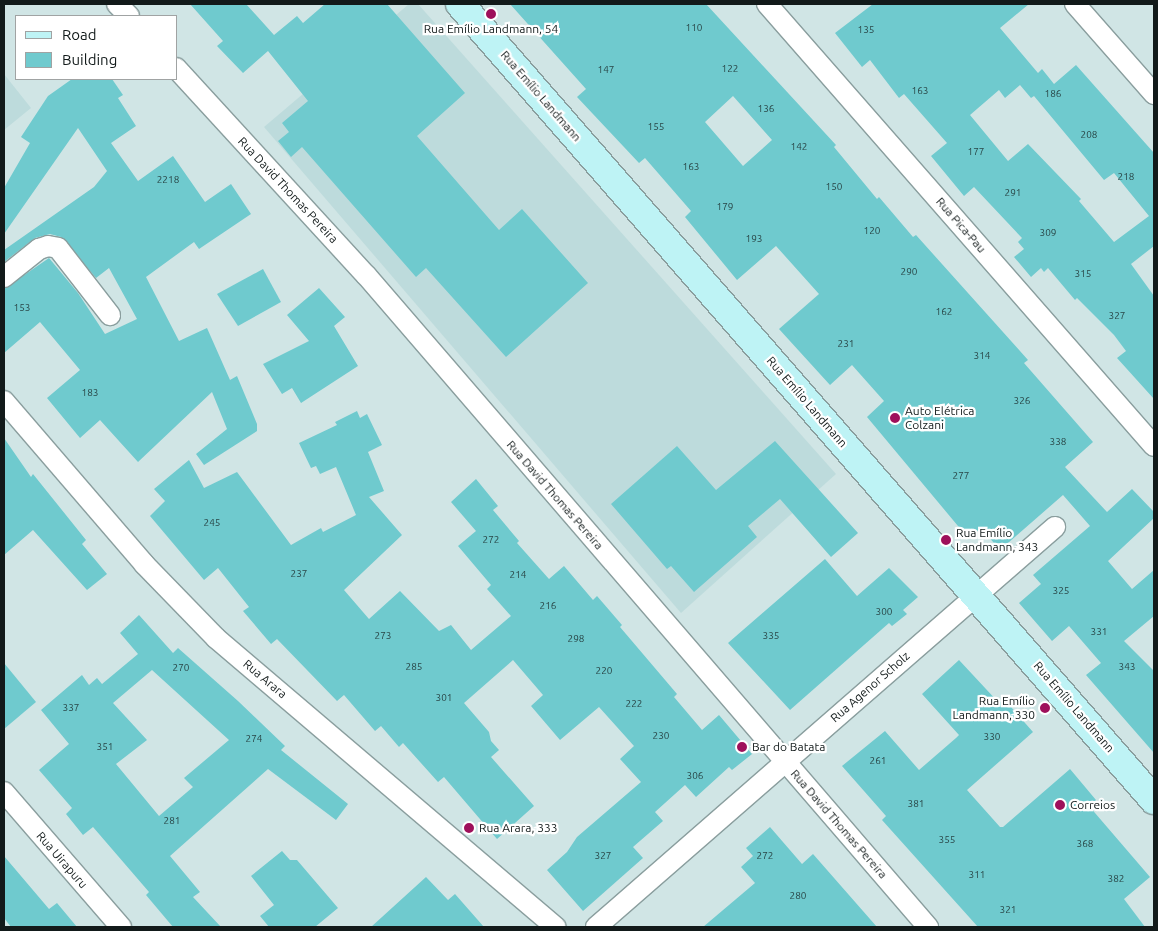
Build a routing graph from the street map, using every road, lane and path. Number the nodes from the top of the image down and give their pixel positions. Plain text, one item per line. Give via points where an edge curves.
1 (117, 4) edge
2 (460, 4) edge
3 (768, 4) edge
4 (1075, 4) edge
5 (128, 15) edge
6 (178, 70) edge
7 (1154, 94) edge
8 (4, 277) edge
9 (110, 315) dead end
10 (4, 401) edge
11 (1154, 446) edge
12 (1055, 526) dead end
13 (976, 595) junction
14 (785, 762) junction
15 (4, 792) edge
16 (1154, 800) edge
17 (121, 927) edge
18 (556, 927) edge
19 (596, 927) edge
20 (928, 927) edge

1 - 5 street
2 - 13 street, Rua Emílio Landmann
3 - 11 street, Rua Pica-Pau
4 - 7 street
6 - 14 street, Rua David Thomas Pereira via 366,275
8 - 9 street via 39,249 48,246 58,248
10 - 18 street, Rua Arara via 144,564 216,638
12 - 13 street, Rua Agenor Scholz
13 - 14 street, Rua Agenor Scholz
13 - 16 street, Rua Emílio Landmann
14 - 19 street, Rua Agenor Scholz
14 - 20 street, Rua David Thomas Pereira
15 - 17 street, Rua Uirapuru

